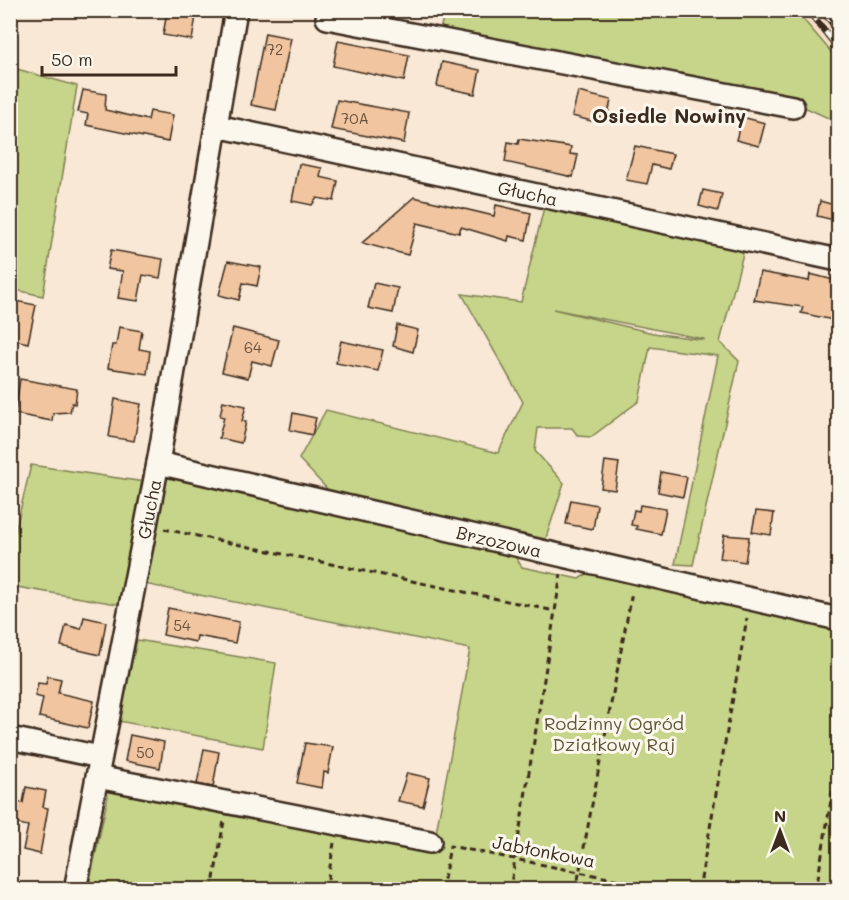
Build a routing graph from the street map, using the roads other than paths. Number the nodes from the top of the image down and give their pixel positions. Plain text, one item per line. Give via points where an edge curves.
1 (236, 10) edge
2 (327, 18) dead end
3 (793, 107) dead end
4 (217, 126) junction
5 (838, 260) edge
6 (158, 463) junction
7 (838, 619) edge
8 (10, 738) edge
9 (98, 767) junction
10 (439, 847) road end
11 (75, 890) edge

1 - 4 street, Głucha
2 - 3 street
4 - 5 street, Głucha
4 - 6 street, Głucha
6 - 7 street, Brzozowa
6 - 9 street, Głucha
8 - 9 street
9 - 10 street
9 - 11 street, Głucha

